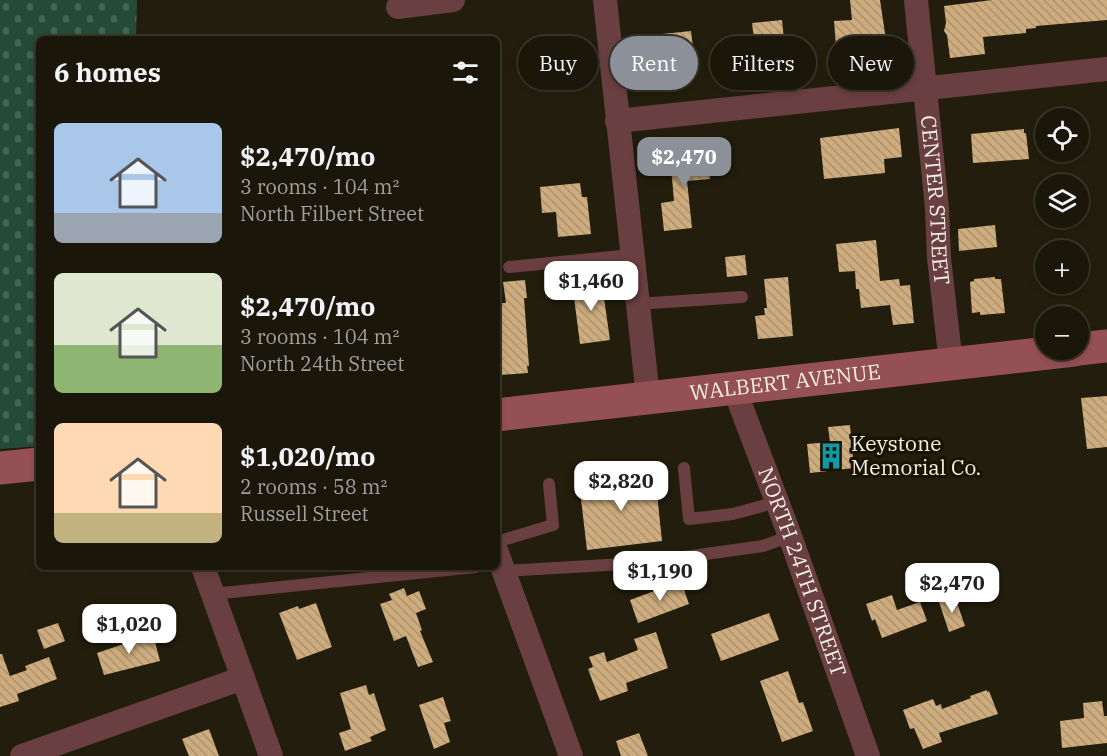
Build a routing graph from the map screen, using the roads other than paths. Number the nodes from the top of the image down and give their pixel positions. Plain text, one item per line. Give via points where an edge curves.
1 (453, 0) edge
2 (605, 0) edge
3 (916, 0) edge
4 (398, 7) dead end
5 (1107, 69) edge
6 (925, 87) junction
7 (617, 121) junction
8 (632, 255) junction
9 (508, 267) dead end
10 (742, 297) dead end
11 (637, 303) junction
12 (1107, 346) edge
13 (1089, 348) edge
14 (1035, 354) edge
15 (951, 364) junction
16 (734, 388) junction
17 (648, 397) junction
18 (500, 415) edge
19 (36, 464) edge
20 (0, 468) edge
21 (684, 468) dead end
22 (549, 483) dead end
23 (777, 502) junction
24 (790, 536) junction
25 (500, 558) edge
26 (500, 559) edge
27 (500, 562) edge
28 (204, 570) edge
29 (447, 570) edge
30 (213, 594) junction
31 (243, 678) junction
32 (22, 756) edge
33 (271, 756) edge
34 (571, 756) edge
35 (868, 756) edge

1 - 4 street
2 - 7 street
3 - 6 street, CENTER STREET
5 - 6 street
6 - 7 street
6 - 15 street, CENTER STREET
7 - 8 street
8 - 9 lane
8 - 11 street
10 - 11 lane
11 - 17 street
12 - 13 main road, WALBERT AVENUE
14 - 15 main road, WALBERT AVENUE
15 - 16 main road, WALBERT AVENUE
16 - 17 main road, WALBERT AVENUE
16 - 23 street, NORTH 24TH STREET
17 - 18 main road, WALBERT AVENUE
19 - 20 main road
21 - 23 lane via 689,519 733,514
22 - 25 lane via 553,525
23 - 24 street, NORTH 24TH STREET
24 - 26 lane via 763,546 641,563
24 - 35 street, NORTH 24TH STREET
27 - 34 street
28 - 30 street
29 - 30 lane
30 - 31 street
31 - 32 street
31 - 33 street

